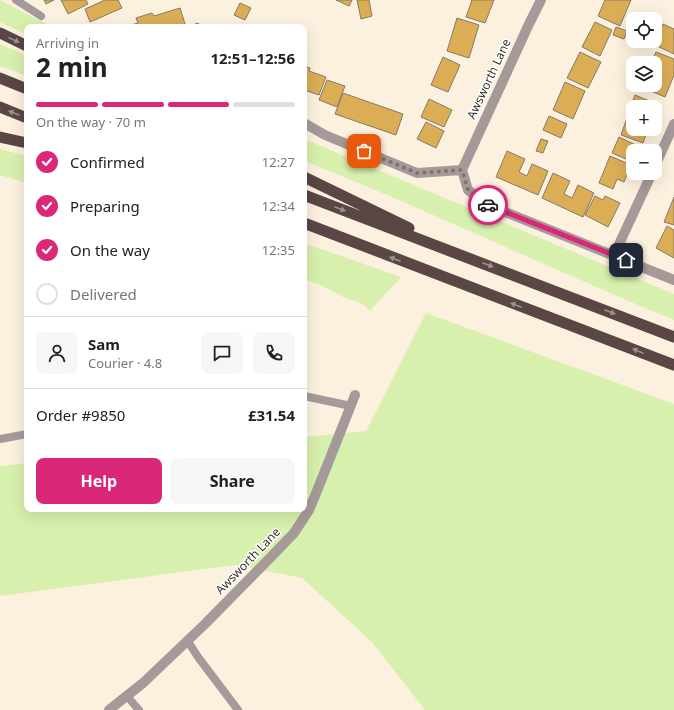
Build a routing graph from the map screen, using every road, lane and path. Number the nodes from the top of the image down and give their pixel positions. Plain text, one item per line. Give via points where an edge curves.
1 (16, 0) edge
2 (541, 0) edge
3 (41, 16) dead end
4 (0, 33) edge
5 (24, 45) edge
6 (0, 78) edge
7 (24, 88) edge
8 (0, 107) edge
9 (24, 117) edge
10 (674, 124) edge
11 (307, 125) edge
12 (0, 137) edge
13 (24, 142) edge
14 (662, 151) edge
15 (462, 170) junction
16 (307, 178) edge
17 (649, 180) edge
18 (307, 196) edge
19 (307, 224) edge
20 (614, 255) junction
21 (468, 257) junction
22 (674, 280) edge
23 (674, 337) edge
24 (674, 365) edge
25 (355, 395) dead end
26 (307, 397) edge
27 (351, 406) junction
28 (24, 435) edge
29 (0, 439) edge
30 (187, 640) junction
31 (127, 696) junction
32 (109, 710) edge
33 (139, 710) edge
34 (238, 710) edge

1 - 3 lane
2 - 15 street, Awsworth Lane
4 -> 5 highway
6 - 7 highway
9 -> 8 highway
10 - 14 street
11 - 15 street via 325,135 417,173
12 - 13 highway
15 - 20 street via 468,190 488,205
16 - 21 highway
17 - 20 street
18 -> 21 highway
24 -> 19 highway
20 - 22 street
21 -> 23 highway
25 - 27 street, Awsworth Lane
26 - 27 lane
27 - 30 street, Awsworth Lane via 309,510 294,533
28 - 29 lane
30 - 31 street, Awsworth Lane
30 - 34 lane
31 - 32 street, Awsworth Lane
31 - 33 lane

